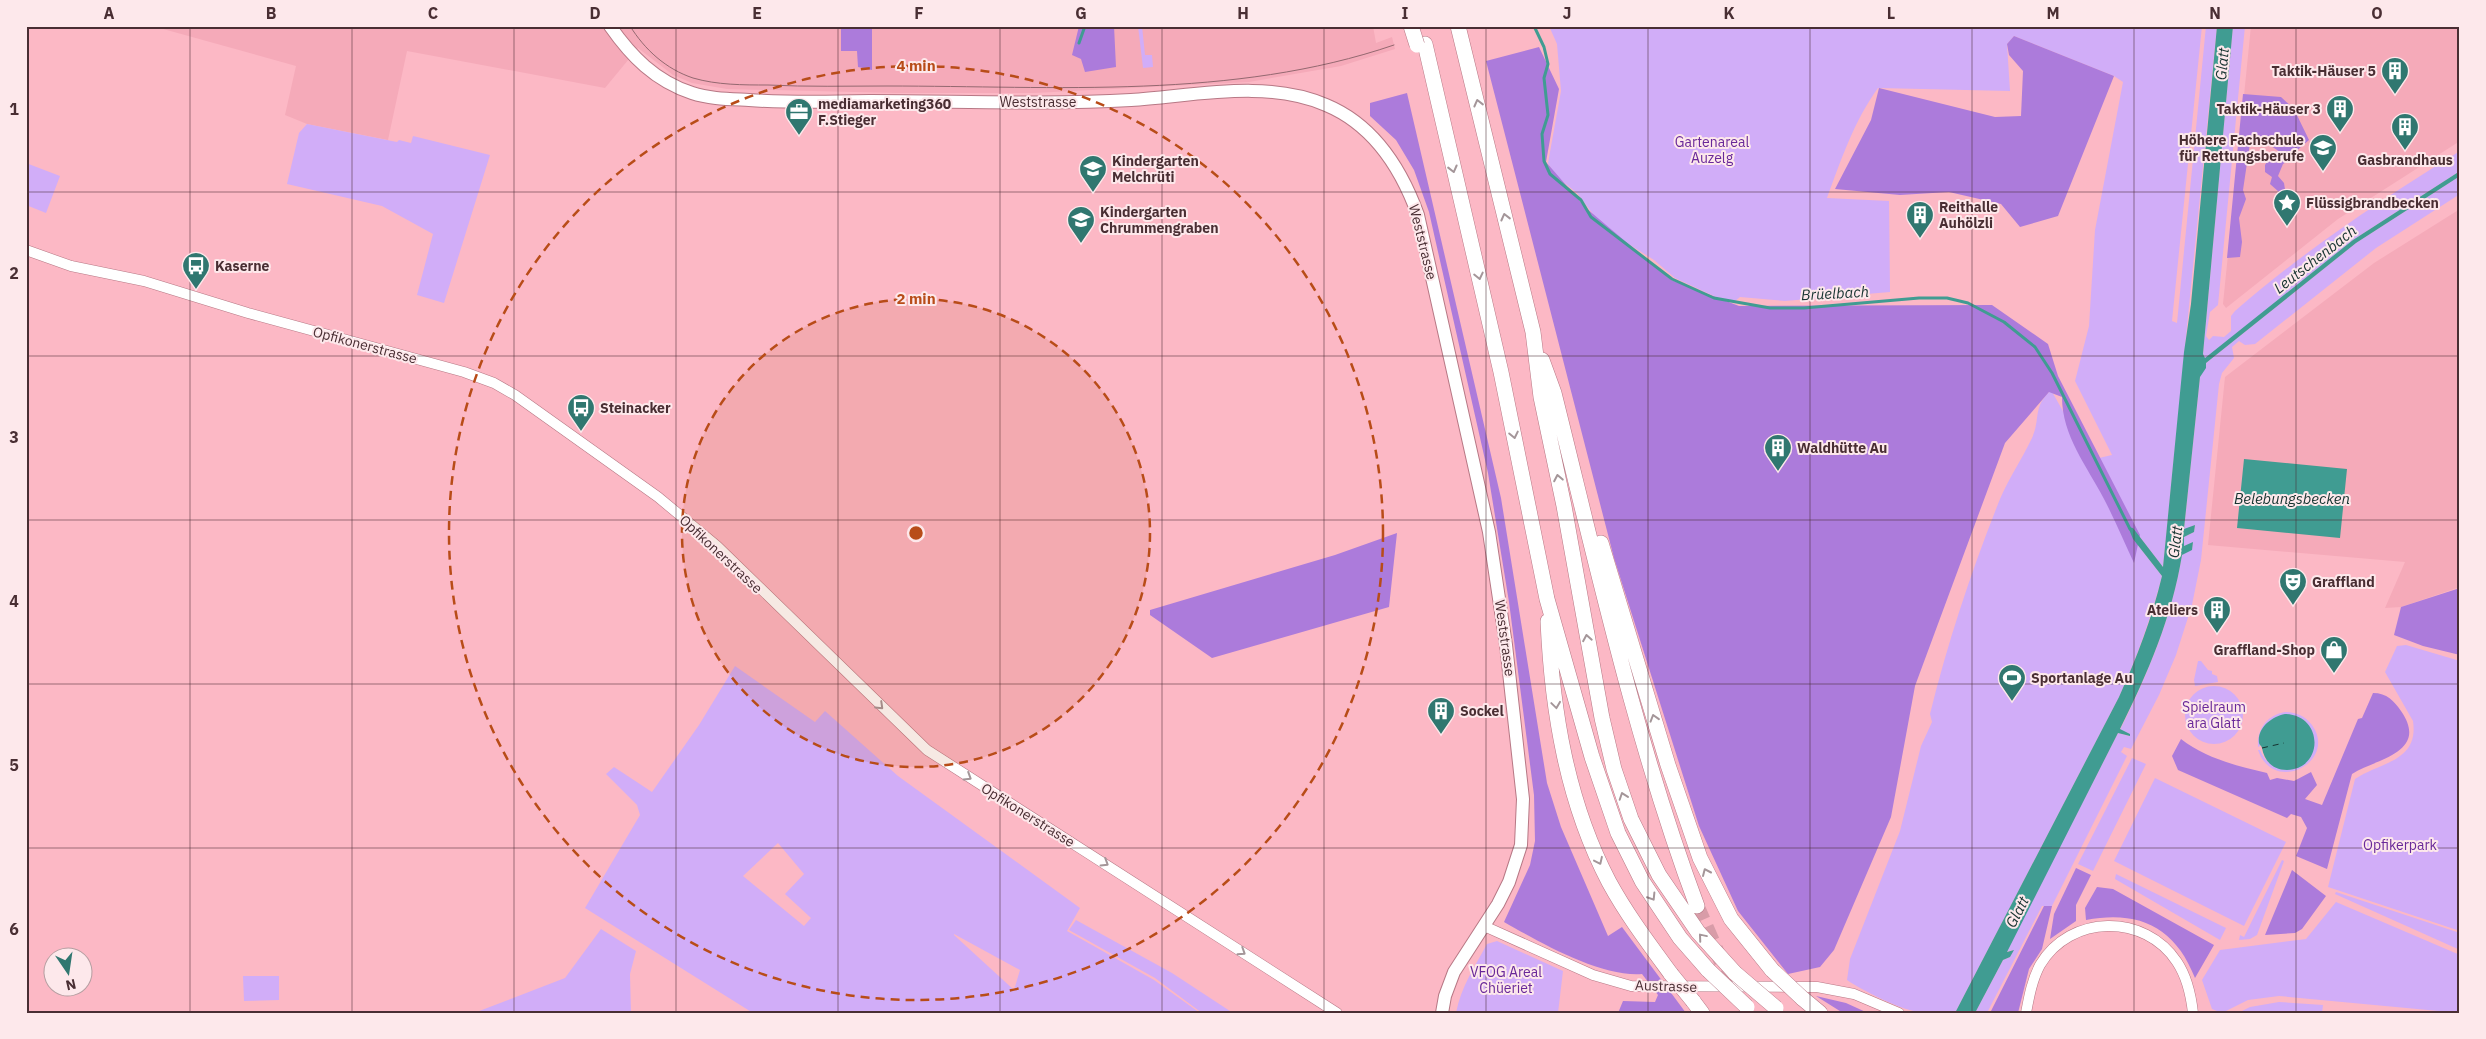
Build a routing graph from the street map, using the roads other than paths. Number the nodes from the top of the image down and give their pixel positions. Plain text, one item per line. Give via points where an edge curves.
1 (610, 26) edge
2 (1411, 26) edge
3 (1421, 26) edge
4 (1460, 32) edge
5 (1421, 45) junction
6 (26, 250) edge
7 (1533, 332) junction
8 (1574, 474) junction
9 (1547, 599) junction
10 (1697, 906) tunnel mouth
11 (1484, 926) junction
12 (1697, 1007) edge
13 (1750, 1010) edge
14 (1779, 1010) edge
15 (1337, 1013) edge
16 (1442, 1013) edge
17 (1820, 1013) edge
18 (1899, 1013) edge
19 (2026, 1013) edge
20 (2193, 1013) edge

1 - 11 main road, Weststrasse via 644,67 676,87 711,97 791,102 1069,102 1262,92 1300,96 1328,106 1356,122 1374,138 1399,172 1420,223 1484,508 1506,645 1522,780 1523,832 1508,882
2 - 5 highway, bridge
3 - 5 highway
7 -> 4 highway
5 -> 9 highway via 1499,363
6 -> 15 street, Opfikonerstrasse via 71,266 185,292 494,383 578,437 658,496 717,546 935,756
7 - 8 highway via 1554,393
14 -> 7 highway, bridge via 1735,973 1698,932 1669,892 1642,843 1622,794 1598,700 1541,397
8 - 10 highway via 1646,753 1668,828
17 -> 8 highway, bridge via 1772,970 1731,918 1703,865 1665,756 1603,548
9 -> 12 highway, bridge via 1558,718 1579,811 1614,891
9 -> 13 highway, bridge via 1592,757 1618,833 1656,904 1680,938
11 - 16 main road, Weststrasse via 1454,972
11 - 18 street, Austrasse via 1586,972 1631,986 1831,988 1866,998
19 - 20 street via 2035,976 2054,948 2081,931 2109,926 2138,930 2163,946 2181,968

